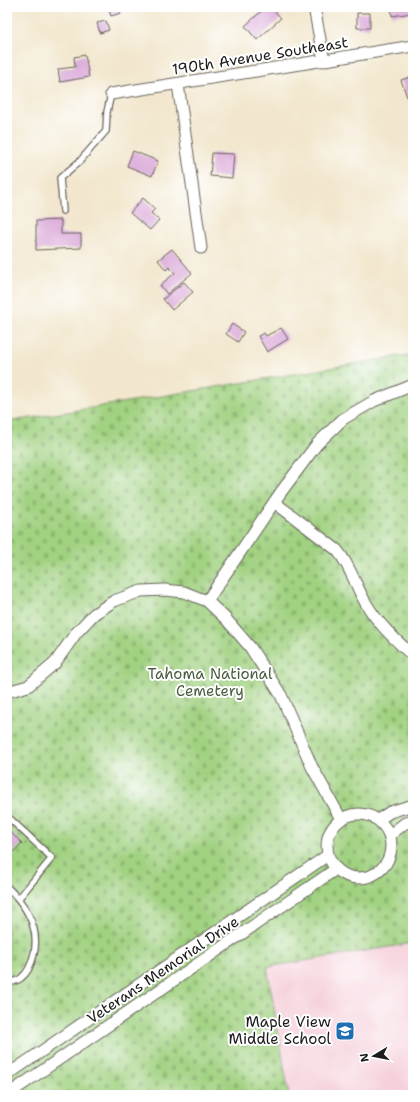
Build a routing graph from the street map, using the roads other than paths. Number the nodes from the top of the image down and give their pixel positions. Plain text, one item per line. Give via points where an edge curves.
1 (314, 7) edge
2 (413, 46) edge
3 (324, 61) junction
4 (178, 84) junction
5 (111, 94) joint
6 (63, 211) dead end
7 (201, 248) dead end
8 (413, 385) edge
9 (274, 502) junction
10 (207, 601) junction
11 (413, 656) edge
12 (7, 692) edge
13 (413, 805) edge
14 (7, 816) edge
15 (341, 819) junction
16 (378, 820) junction
17 (413, 822) edge
18 (390, 835) junction
19 (328, 855) junction
20 (336, 869) junction
21 (7, 886) edge
22 (19, 898) junction
23 (7, 984) edge
24 (7, 1075) edge
25 (7, 1095) edge

1 - 3 street
2 - 3 street, 190th Avenue Southeast
3 - 4 street, 190th Avenue Southeast
4 - 5 street, 190th Avenue Southeast
4 - 7 street
5 - 6 lane via 106,131 80,161 60,178
8 - 9 street via 374,401 344,420 316,444
9 - 10 street
9 - 11 street via 338,550 378,622
10 - 12 street via 184,592 165,590 141,591 114,601 94,614 76,633 55,663 28,686
10 - 15 street via 250,647 281,695 312,767
13 - 16 street via 390,812
14 - 22 lane via 52,858
15 - 16 street via 360,814
15 - 19 street via 328,838
16 - 18 street
17 - 18 street via 405,823
18 - 20 street via 390,856 377,874 360,879 343,875
19 - 20 street
19 - 24 street, Veterans Memorial Drive
20 - 25 street, Veterans Memorial Drive
21 - 22 lane
22 - 23 lane via 33,922 37,944 32,964 21,978

